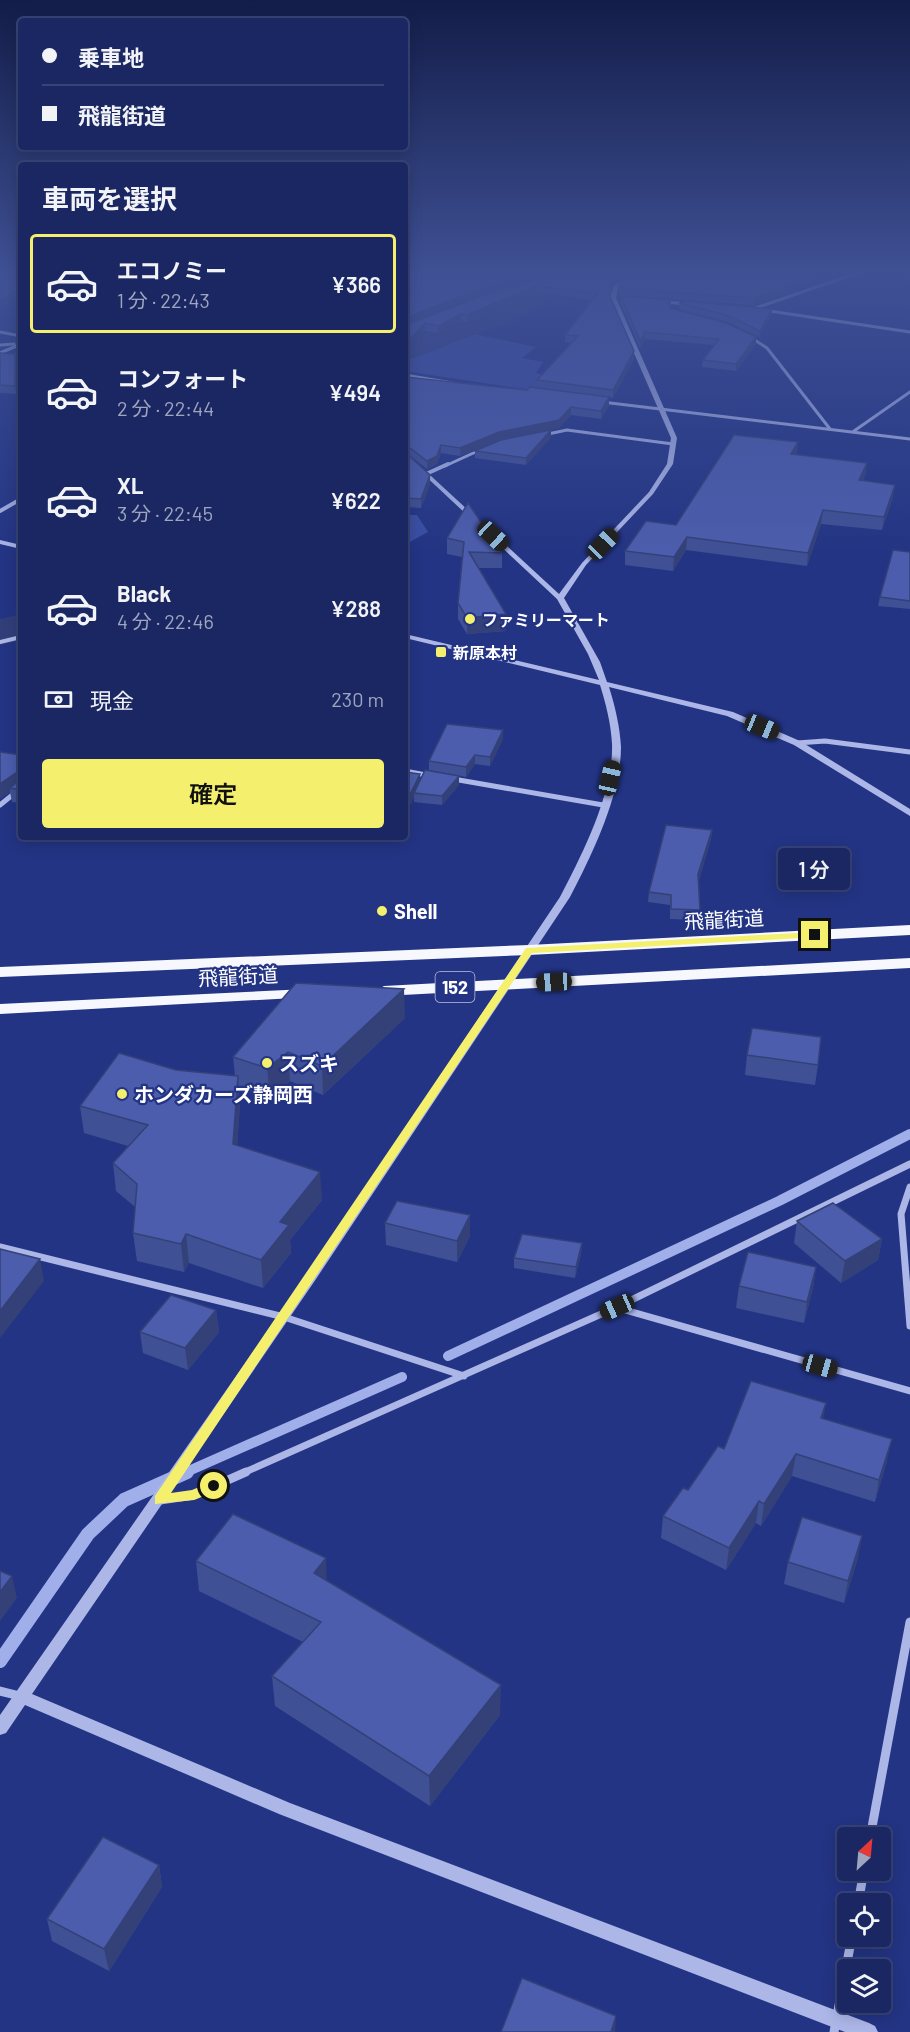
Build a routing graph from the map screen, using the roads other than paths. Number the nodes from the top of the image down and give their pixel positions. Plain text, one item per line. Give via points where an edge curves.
1 (646, 367) edge
2 (783, 367) edge
3 (408, 376) edge
4 (453, 383) edge
5 (910, 392) edge
6 (593, 400) edge
7 (663, 409) junction
8 (830, 429) junction
9 (853, 431) junction
10 (533, 437) edge
11 (910, 439) edge
12 (673, 444) junction
13 (490, 447) edge
14 (408, 457) edge
15 (426, 474) junction
16 (18, 501) edge
17 (0, 511) edge
18 (0, 542) edge
19 (18, 546) edge
20 (560, 598) junction
21 (408, 637) edge
22 (18, 638) edge
23 (0, 642) edge
24 (603, 682) junction
25 (797, 743) junction
26 (910, 752) edge
27 (408, 772) edge
28 (18, 791) edge
29 (603, 805) junction
30 (0, 806) edge
31 (910, 813) edge
32 (910, 930) edge
33 (529, 950) junction
34 (910, 963) edge
35 (0, 972) edge
36 (506, 985) junction
37 (365, 992) edge
38 (318, 994) edge
39 (0, 1009) edge
40 (910, 1164) edge
41 (910, 1187) edge
42 (0, 1247) edge
43 (617, 1307) junction
44 (284, 1317) junction
45 (910, 1326) edge
46 (464, 1376) junction
47 (910, 1391) edge
48 (160, 1500) junction
49 (910, 1623) edge
50 (0, 1691) edge
51 (22, 1697) junction
52 (0, 1728) edge
53 (872, 1827) edge
54 (850, 1947) edge
55 (835, 2026) edge
56 (869, 2032) edge

1 - 7 street
2 - 8 street via 816,417
3 - 4 street
5 - 9 street
6 - 7 street
7 - 8 street
7 - 12 street
8 - 9 street
9 - 11 street
10 - 12 street via 567,430
12 - 20 street via 670,464 651,493 584,564
13 - 15 street
14 - 15 street
15 - 20 street
16 - 17 street
18 - 19 street
20 - 24 street
21 - 24 street
22 - 23 street
24 - 25 street via 730,714
24 - 29 street via 616,753
25 - 26 street via 825,741
25 - 31 street
27 - 29 street
28 - 30 street
29 - 33 street via 565,897
32 - 33 highway, 飛龍街道 / 152
33 - 35 highway, 飛龍街道 / 152
33 - 36 street
34 - 36 highway, 152
36 - 37 highway, 152
36 - 44 street
38 - 39 highway, 飛龍街道
40 - 43 street
41 - 45 street via 901,1214
42 - 44 street
43 - 46 street
43 - 47 street
44 - 46 street
44 - 48 street
46 - 48 street via 194,1495
48 - 51 street
49 - 53 street
50 - 51 street
51 - 52 street
51 - 55 street via 285,1809
54 - 55 street
55 - 56 street

